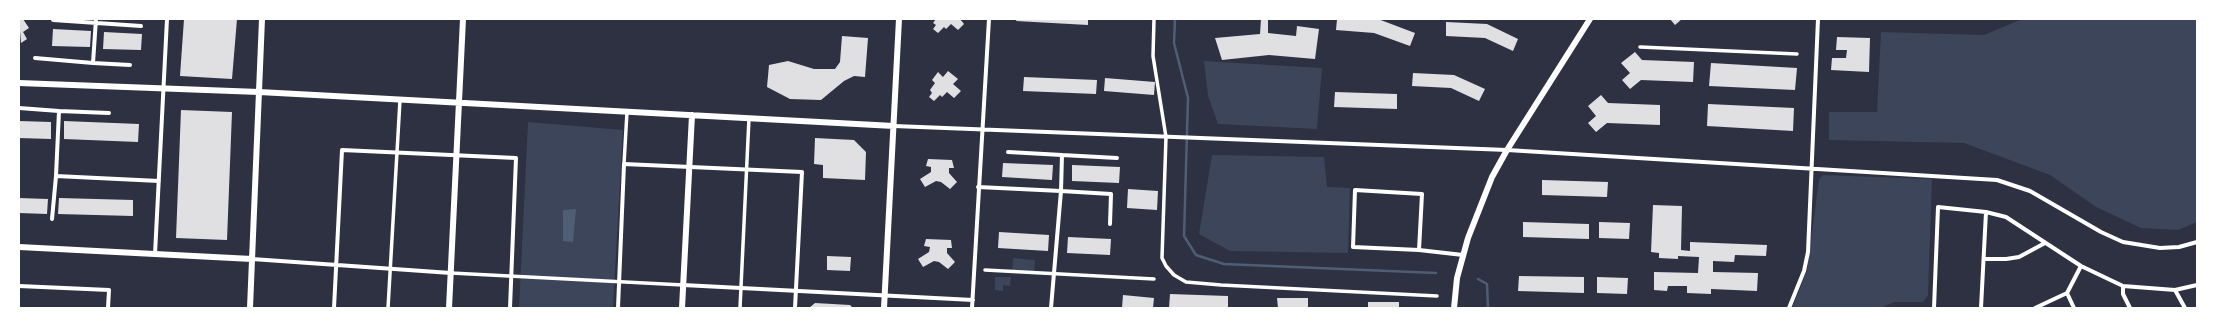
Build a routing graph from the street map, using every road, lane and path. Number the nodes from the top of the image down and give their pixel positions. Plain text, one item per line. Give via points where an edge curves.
1 (167, 19) edge
2 (262, 19) edge
3 (463, 19) edge
4 (899, 19) edge
5 (989, 19) edge
6 (1154, 19) edge
7 (1590, 19) edge
8 (1818, 19) edge
9 (53, 20) dead end
10 (96, 21) edge
11 (141, 26) dead end
12 (1640, 47) dead end
13 (1797, 54) dead end
14 (35, 58) dead end
15 (93, 63) junction
16 (130, 65) dead end
17 (19, 83) edge
18 (163, 89) junction
19 (259, 92) junction
20 (400, 100) junction
21 (458, 103) junction
22 (19, 108) edge
23 (59, 111) junction
24 (627, 112) junction
25 (109, 113) dead end
26 (692, 115) junction
27 (749, 118) junction
28 (894, 126) junction
29 (981, 129) junction
30 (1166, 136) junction
31 (1507, 150) junction
32 (397, 152) junction
33 (1008, 152) dead end
34 (456, 155) junction
35 (1062, 155) junction
36 (1117, 158) dead end
37 (624, 164) junction
38 (690, 167) junction
39 (1813, 169) junction
40 (747, 170) junction
41 (56, 176) junction
42 (159, 181) junction
43 (978, 187) junction
44 (1061, 191) junction
45 (1986, 212) junction
46 (52, 219) dead end
47 (1110, 224) dead end
48 (2197, 242) edge
49 (2045, 243) junction
50 (19, 247) edge
51 (1419, 250) junction
52 (155, 254) junction
53 (1463, 255) junction
54 (252, 259) junction
55 (1984, 259) junction
56 (336, 265) junction
57 (2081, 266) junction
58 (390, 268) junction
59 (985, 270) dead end
60 (451, 273) junction
61 (1054, 274) junction
62 (512, 276) junction
63 (1154, 279) dead end
64 (619, 282) junction
65 (2197, 285) edge
66 (19, 286) edge
67 (683, 286) junction
68 (2123, 286) junction
69 (742, 288) junction
70 (2175, 290) junction
71 (796, 291) junction
72 (2067, 293) junction
73 (885, 296) junction
74 (1437, 296) dead end
75 (973, 300) junction
76 (108, 308) edge
77 (250, 308) edge
78 (334, 308) edge
79 (388, 308) edge
80 (449, 308) edge
81 (510, 308) edge
82 (618, 308) edge
83 (682, 308) edge
84 (740, 308) edge
85 (795, 308) edge
86 (884, 308) edge
87 (972, 308) edge
88 (1051, 308) edge
89 (1454, 308) edge
90 (1789, 308) edge
91 (1934, 308) edge
92 (1981, 308) edge
93 (2035, 308) edge
94 (2074, 308) edge
95 (2130, 308) edge
96 (2185, 308) edge

1 - 18 street
2 - 19 street
3 - 21 street
4 - 28 street
5 - 29 street
6 - 30 street via 1153,56
7 - 31 street
8 - 39 street
9 - 10 street
10 - 11 street
10 - 15 street
12 - 13 street
14 - 15 street
15 - 16 street
17 - 18 street
18 - 19 street
18 - 42 street
19 - 20 street
19 - 54 street
20 - 21 street
20 - 32 street
21 - 24 street
21 - 34 street
22 - 23 street
23 - 25 street
23 - 41 street
24 - 26 street
24 - 37 street
26 - 27 street
26 - 38 street
27 - 28 street
27 - 40 street
28 - 29 street
28 - 73 street
29 - 30 street
29 - 43 street
30 - 31 street
30 - 74 street via 1162,258 1174,275 1186,282 1221,285
31 - 39 street
31 - 53 street via 1482,202
32 - 34 street
32 - 56 street via 342,150
32 - 58 street
33 - 35 street
34 - 60 street
34 - 62 street via 516,158
35 - 36 street
35 - 44 street
37 - 38 street
37 - 64 street
38 - 40 street
38 - 67 street
39 - 48 street via 1997,180 2030,191 2123,242 2160,248 2179,247
39 - 90 street via 1808,252 1804,271
40 - 69 street
40 - 71 street via 802,172
41 - 42 street
41 - 46 street
42 - 52 street
43 - 44 street
43 - 75 street
44 - 47 street via 1111,194
44 - 61 street
45 - 49 street via 2006,217
45 - 55 street
45 - 91 street via 1938,207
49 - 55 street via 2019,256
49 - 57 street
50 - 52 street
51 - 51 street via 1353,247 1356,190 1422,194
51 - 53 street
52 - 54 street
53 - 89 street
54 - 56 street
54 - 77 street
55 - 92 street
56 - 58 street
56 - 78 street
57 - 68 street
57 - 72 street
58 - 60 street
58 - 79 street
59 - 61 street
60 - 62 street
60 - 80 street
61 - 63 street
61 - 88 street
62 - 64 street
62 - 81 street
64 - 67 street
64 - 82 street
65 - 70 street
66 - 76 street via 109,290
67 - 69 street
67 - 83 street
68 - 70 street
68 - 95 street via 2123,294
69 - 71 street
69 - 84 street
70 - 96 street
71 - 73 street
71 - 85 street
72 - 93 street
72 - 94 street
73 - 75 street
73 - 86 street
75 - 87 street

